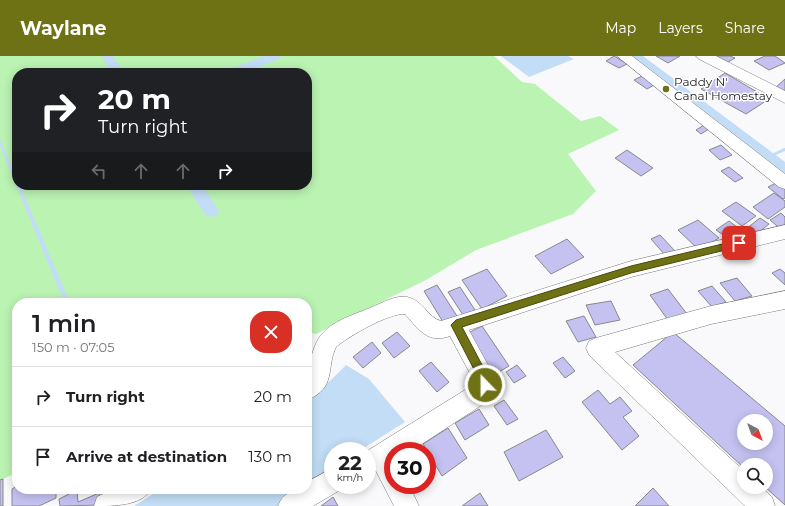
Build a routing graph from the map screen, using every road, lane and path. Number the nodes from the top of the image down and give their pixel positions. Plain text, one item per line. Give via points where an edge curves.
1 (624, 56) edge
2 (704, 56) edge
3 (785, 98) edge
4 (785, 183) edge
5 (785, 232) edge
6 (785, 300) edge
7 (456, 325) junction
8 (312, 384) edge
9 (376, 459) edge
10 (376, 462) edge
11 (384, 471) edge
12 (324, 485) edge
13 (312, 493) edge
14 (129, 494) edge
15 (310, 494) edge
16 (401, 494) edge
17 (106, 506) edge
18 (290, 506) edge
19 (407, 506) edge
20 (763, 506) edge

1 - 4 street
2 - 3 main road
5 - 7 street via 631,269
6 - 20 street via 710,315 596,348
7 - 8 street via 436,330 411,307 399,306 341,331 330,339 325,349 321,375
7 - 9 street via 485,380 482,391
10 - 11 street
12 - 13 street
14 - 17 street
15 - 18 street
16 - 19 street

